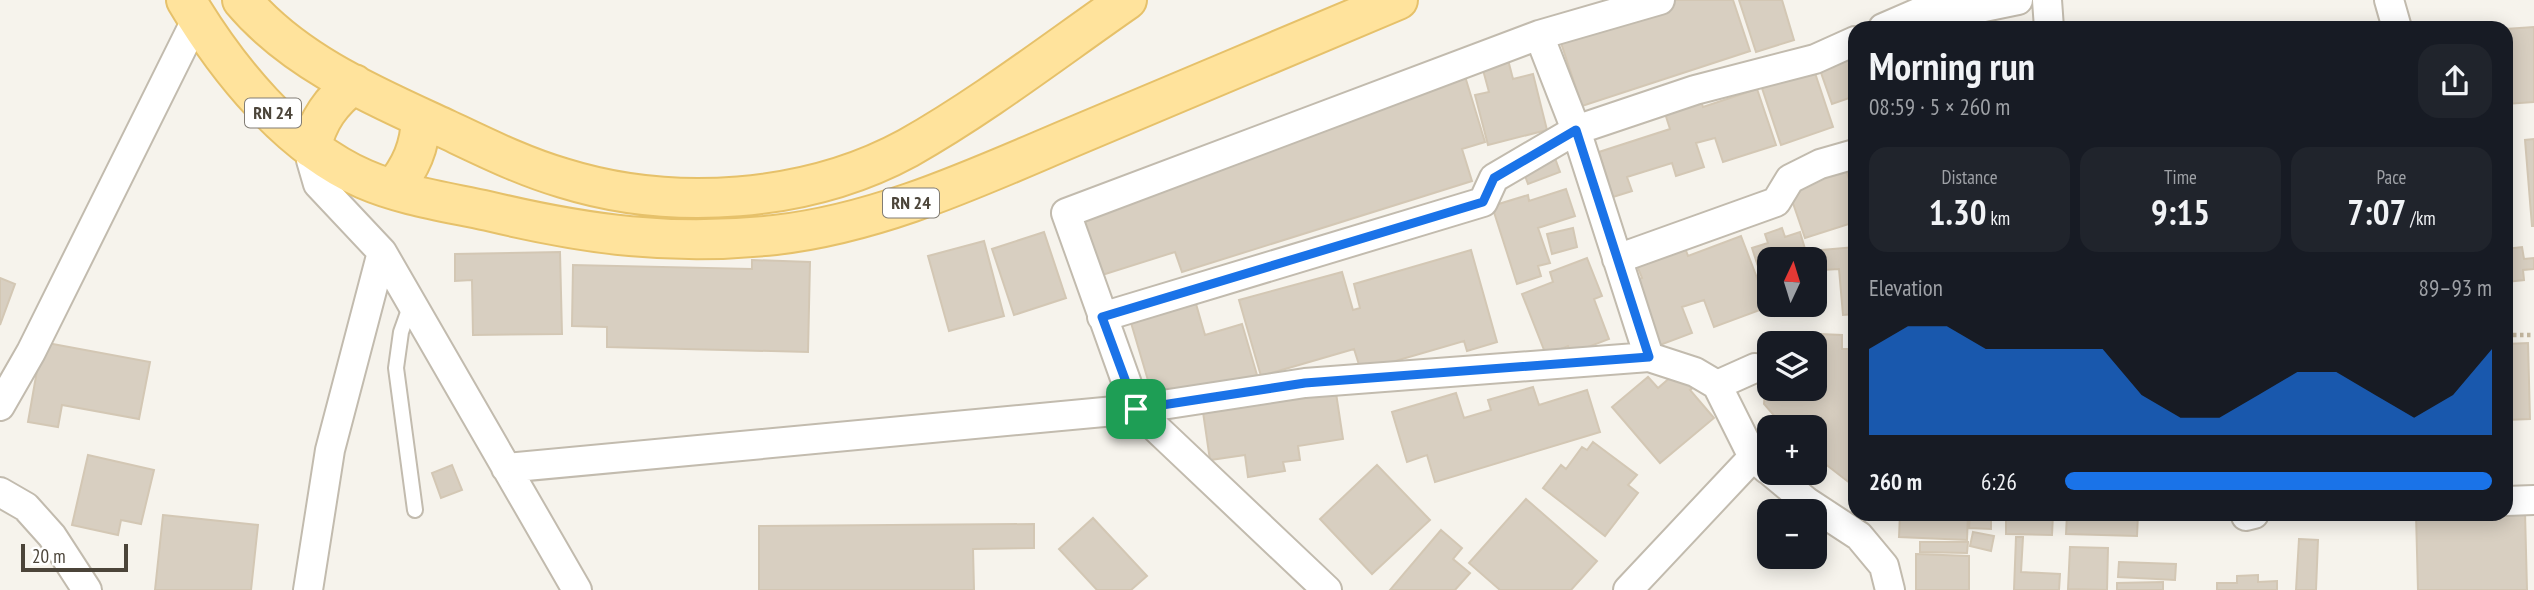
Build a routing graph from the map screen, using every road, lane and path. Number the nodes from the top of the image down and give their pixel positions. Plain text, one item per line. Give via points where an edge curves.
1 (242, 0) edge
2 (1127, 0) edge
3 (1398, 0) edge
4 (1660, 0) edge
5 (2018, 0) edge
6 (2047, 0) edge
7 (2389, 0) edge
8 (192, 9) edge
9 (1899, 21) edge
10 (2048, 21) edge
11 (2395, 21) edge
12 (1539, 35) junction
13 (1848, 44) edge
14 (354, 84) junction
15 (421, 118) junction
16 (1576, 130) junction
17 (311, 148) junction
18 (1848, 156) edge
19 (393, 189) junction
20 (382, 252) junction
21 (1616, 259) junction
22 (411, 303) junction
23 (1102, 317) junction
24 (2513, 335) edge
25 (2534, 335) edge
26 (1649, 357) junction
27 (1755, 368) dead end
28 (1717, 385) junction
29 (0, 406) edge
30 (1136, 409) junction
31 (1757, 453) edge
32 (506, 468) junction
33 (1757, 474) edge
34 (1787, 485) edge
35 (0, 492) edge
36 (2534, 500) edge
37 (2513, 501) edge
38 (415, 510) dead end
39 (87, 590) edge
40 (308, 590) edge
41 (577, 590) edge
42 (1327, 590) edge
43 (1628, 590) edge
44 (1890, 590) edge

1 - 14 main road, RN 24 via 304,56
2 - 15 main road, RN 24 via 906,148 855,171 792,189 735,198 619,192 520,163
3 - 19 main road, RN 24 via 979,177 907,205 836,224 708,240 637,238 566,229
4 - 12 street
5 - 9 street via 1950,14 1920,12
6 - 10 street
7 - 11 street
8 - 17 main road, RN 24 via 257,96
8 - 29 street via 32,352
12 - 16 street
12 - 23 street via 1066,213
13 - 16 street via 1815,59 1695,89
14 - 15 main road, RN 24
14 - 17 main road via 321,118
15 - 19 main road via 414,156
16 - 21 street
16 - 23 street via 1494,178 1483,202
17 - 19 main road, RN 24 via 332,163
17 - 20 street via 318,184
18 - 21 street via 1790,179 1776,202
20 - 22 street
20 - 40 street via 330,450
21 - 26 street
22 - 32 street
22 - 38 lane via 396,368
23 - 30 street
24 - 25 path
26 - 28 street via 1695,372
26 - 30 street via 1305,383
27 - 28 street
28 - 31 street
30 - 32 street
30 - 42 street
32 - 41 street
33 - 43 street
34 - 44 street via 1859,536 1884,566
35 - 39 street via 26,507 52,536
36 - 37 street

